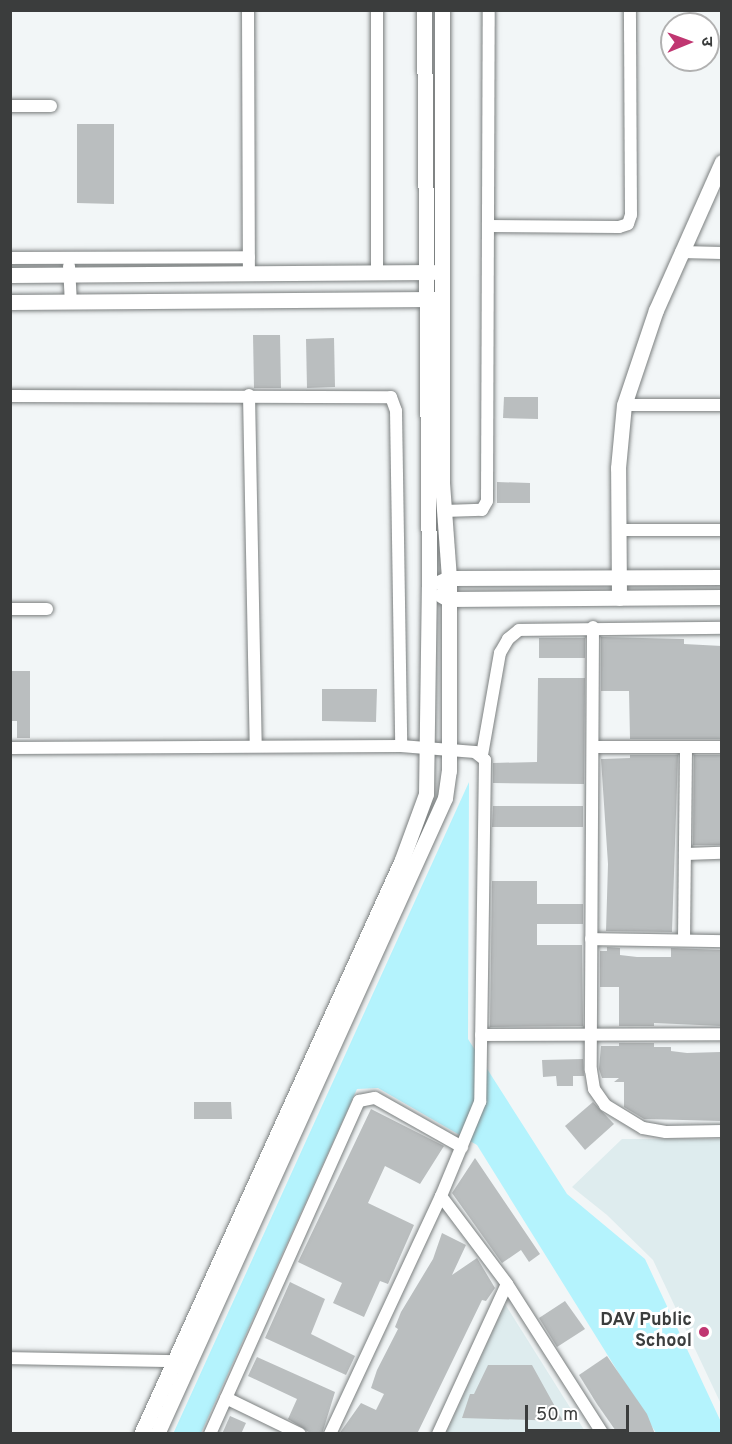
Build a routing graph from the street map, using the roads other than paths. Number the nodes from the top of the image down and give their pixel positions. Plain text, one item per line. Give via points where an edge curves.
1 (248, 10) edge
2 (376, 10) edge
3 (424, 10) edge
4 (442, 10) edge
5 (489, 10) edge
6 (630, 10) edge
7 (10, 106) edge
8 (51, 106) dead end
9 (722, 162) edge
10 (488, 226) junction
11 (681, 252) junction
12 (722, 253) edge
13 (249, 257) junction
14 (10, 258) edge
15 (69, 266) junction
16 (377, 272) junction
17 (426, 272) junction
18 (443, 272) junction
19 (249, 273) junction
20 (10, 274) edge
21 (443, 298) junction
22 (426, 299) junction
23 (71, 301) junction
24 (10, 302) edge
25 (249, 394) junction
26 (10, 396) edge
27 (624, 405) junction
28 (722, 405) edge
29 (444, 511) junction
30 (618, 530) junction
31 (722, 530) edge
32 (722, 577) edge
33 (449, 578) junction
34 (619, 578) junction
35 (429, 587) junction
36 (722, 597) edge
37 (619, 598) junction
38 (448, 599) junction
39 (10, 609) edge
40 (47, 609) dead end
41 (593, 627) junction
42 (722, 628) edge
43 (256, 746) junction
44 (401, 746) junction
45 (593, 747) junction
46 (686, 747) junction
47 (722, 747) edge
48 (10, 748) edge
49 (428, 750) junction
50 (448, 750) junction
51 (482, 755) junction
52 (685, 854) junction
53 (722, 854) edge
54 (591, 939) junction
55 (684, 940) junction
56 (722, 941) edge
57 (591, 1034) junction
58 (722, 1034) edge
59 (482, 1035) junction
60 (722, 1131) edge
61 (464, 1142) junction
62 (441, 1196) junction
63 (507, 1284) junction
64 (10, 1358) edge
65 (173, 1361) junction
66 (226, 1398) junction
67 (141, 1434) edge
68 (157, 1434) edge
69 (210, 1434) edge
70 (300, 1434) edge
71 (330, 1434) edge
72 (438, 1434) edge
73 (603, 1434) edge

1 - 13 street
2 - 16 street
3 - 17 street
4 - 18 street
5 - 10 street
6 - 10 street via 628,224
7 - 8 street
9 - 11 street
10 - 29 street via 488,501 482,510
11 - 12 street
11 - 27 street via 656,310
13 - 15 street
13 - 19 street
14 - 15 street
15 - 19 street
15 - 20 street
15 - 23 street
16 - 17 street
16 - 19 street
17 - 18 street
17 - 22 street
18 - 21 street
21 - 22 street
21 - 29 street
22 - 23 street
22 - 35 street
23 - 24 street
25 - 26 street
25 - 43 street
25 - 44 street via 385,395 395,403
27 - 28 street
27 - 30 street
29 - 33 street
30 - 31 street
30 - 34 street
32 - 34 street
33 - 34 street
33 - 35 street
33 - 38 street
34 - 37 street
35 - 38 street
35 - 49 street
36 - 37 street
37 - 38 street
38 - 50 street
39 - 40 street
41 - 42 street
41 - 45 street
41 - 51 street via 538,627 519,630 508,639 492,685
43 - 44 street
43 - 48 street
44 - 49 street
45 - 46 street
45 - 54 street
46 - 47 street
46 - 52 street
49 - 50 street
49 - 65 street via 426,794 401,862
50 - 51 street
50 - 68 street via 444,798 435,823
51 - 59 street via 486,769
52 - 53 street
52 - 55 street
54 - 55 street
54 - 57 street
55 - 56 street
57 - 58 street
57 - 59 street
57 - 60 street via 594,1089 605,1105 643,1128 666,1132
59 - 61 street via 480,1102
61 - 62 street
61 - 66 street via 375,1098 359,1101
62 - 63 street
62 - 71 street
63 - 72 street
63 - 73 street
64 - 65 street
65 - 67 street
66 - 69 street
66 - 70 street

